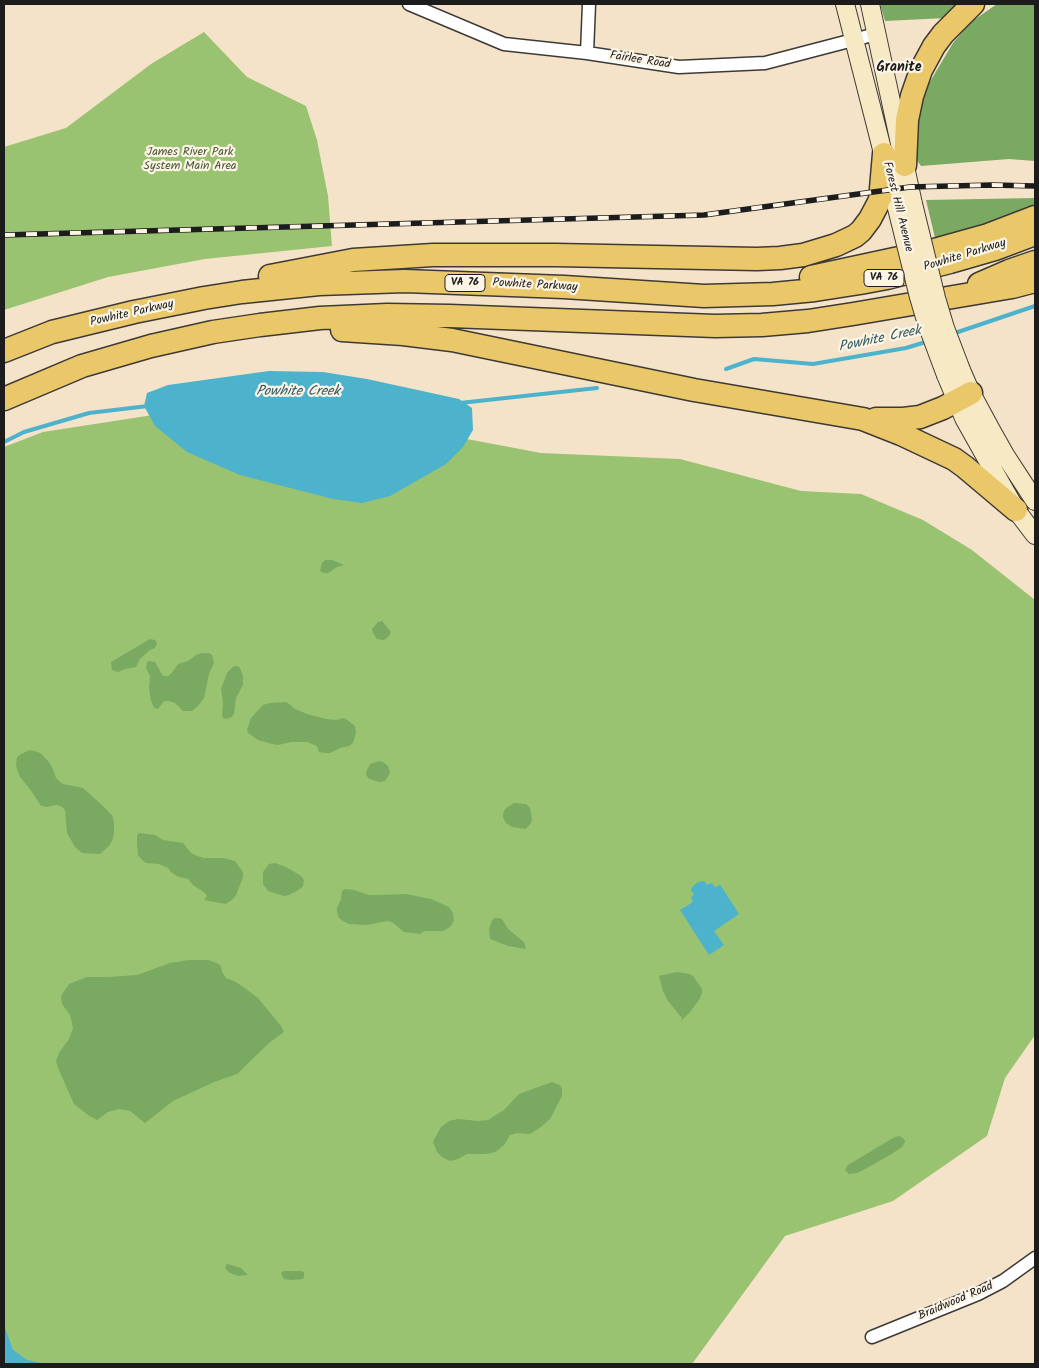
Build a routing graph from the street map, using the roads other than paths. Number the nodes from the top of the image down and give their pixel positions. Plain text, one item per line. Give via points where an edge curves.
1 (410, 4) edge
2 (589, 4) edge
3 (845, 4) edge
4 (870, 4) edge
5 (973, 4) edge
6 (876, 34) junction
7 (854, 40) junction
8 (587, 52) junction
9 (884, 154) junction
10 (905, 166) junction
11 (905, 206) junction
12 (1035, 217) edge
13 (1035, 234) edge
14 (1035, 262) edge
15 (1035, 282) edge
16 (727, 296) junction
17 (204, 298) junction
18 (948, 298) junction
19 (260, 325) junction
20 (4, 350) edge
21 (964, 397) junction
22 (4, 399) edge
23 (863, 419) junction
24 (1026, 505) edge
25 (1035, 535) edge
26 (1035, 1258) edge
27 (872, 1337) dead end

1 - 8 street, Fairlee Road via 504,44
2 - 8 street
3 - 7 main road, Forest Hill Avenue
4 - 6 main road, Forest Hill Avenue
5 - 10 highway via 943,34 921,70 908,115
6 - 7 street, Fairlee Road
6 - 10 main road, Forest Hill Avenue
7 - 8 street, Fairlee Road via 764,63 679,67
7 - 9 main road, Forest Hill Avenue
9 - 11 main road, Forest Hill Avenue
9 - 17 highway via 880,200 861,230 836,245 802,254 758,259 499,254 404,256 353,260 276,274
10 - 11 main road, Forest Hill Avenue
11 - 21 main road, Forest Hill Avenue, bridge via 945,328 953,372
12 - 16 highway via 988,235 927,252
13 - 16 highway, Powhite Parkway / VA 76 via 950,262 860,283 806,291
14 - 18 highway
15 - 18 highway
16 - 17 highway, Powhite Parkway / VA 76 via 405,281 319,284
17 - 20 highway, Powhite Parkway / VA 76 via 52,332
18 - 19 highway via 844,316 762,325 387,315
19 - 22 highway via 151,346 82,366
19 - 23 highway via 452,340 694,390
21 - 23 highway via 920,417
21 - 24 main road, Forest Hill Avenue via 996,476
23 - 24 highway via 954,459
24 - 25 main road, Forest Hill Avenue
26 - 27 street, Braidwood Road via 978,1294

